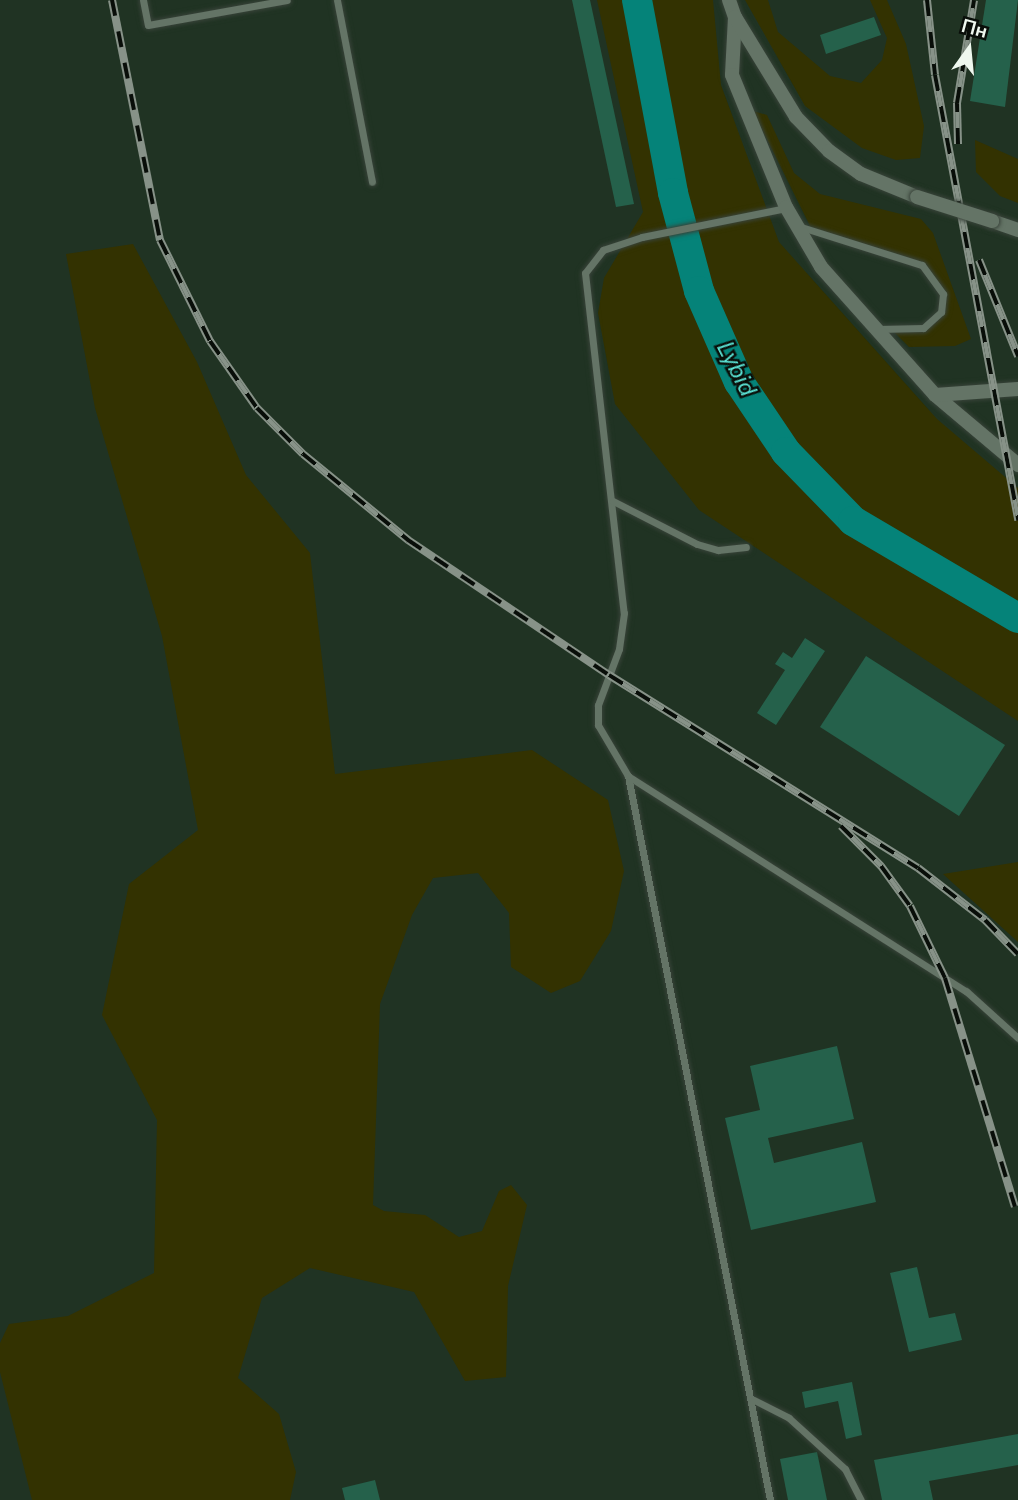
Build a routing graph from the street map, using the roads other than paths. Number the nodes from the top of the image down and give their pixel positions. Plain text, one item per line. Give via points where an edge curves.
1 (143, 0) edge
2 (287, 0) edge
3 (337, 0) edge
4 (729, 0) edge
5 (735, 17) junction
6 (372, 182) dead end
7 (786, 208) junction
8 (797, 226) junction
9 (1018, 230) edge
10 (870, 328) junction
11 (1018, 389) edge
12 (935, 396) junction
13 (1018, 465) edge
14 (613, 501) junction
15 (746, 547) dead end
16 (628, 776) junction
17 (1018, 1038) edge
18 (754, 1400) junction
19 (770, 1500) edge
20 (860, 1500) edge

1 - 2 lane via 148,25
3 - 6 lane
4 - 5 street
5 - 7 street via 732,75
5 - 9 street, bridge via 796,117 829,151 861,174
7 - 8 street
7 - 14 lane via 642,237 603,250 585,273 583,288
8 - 10 street via 821,267
8 - 10 lane via 922,265 943,294 941,312 923,328
10 - 12 street
11 - 12 street
12 - 13 street
14 - 15 lane via 697,544 718,550
14 - 16 lane via 624,612 619,649 598,705 598,725
16 - 17 lane via 965,991
16 - 18 lane
18 - 19 lane
18 - 20 lane via 789,1419 845,1469

